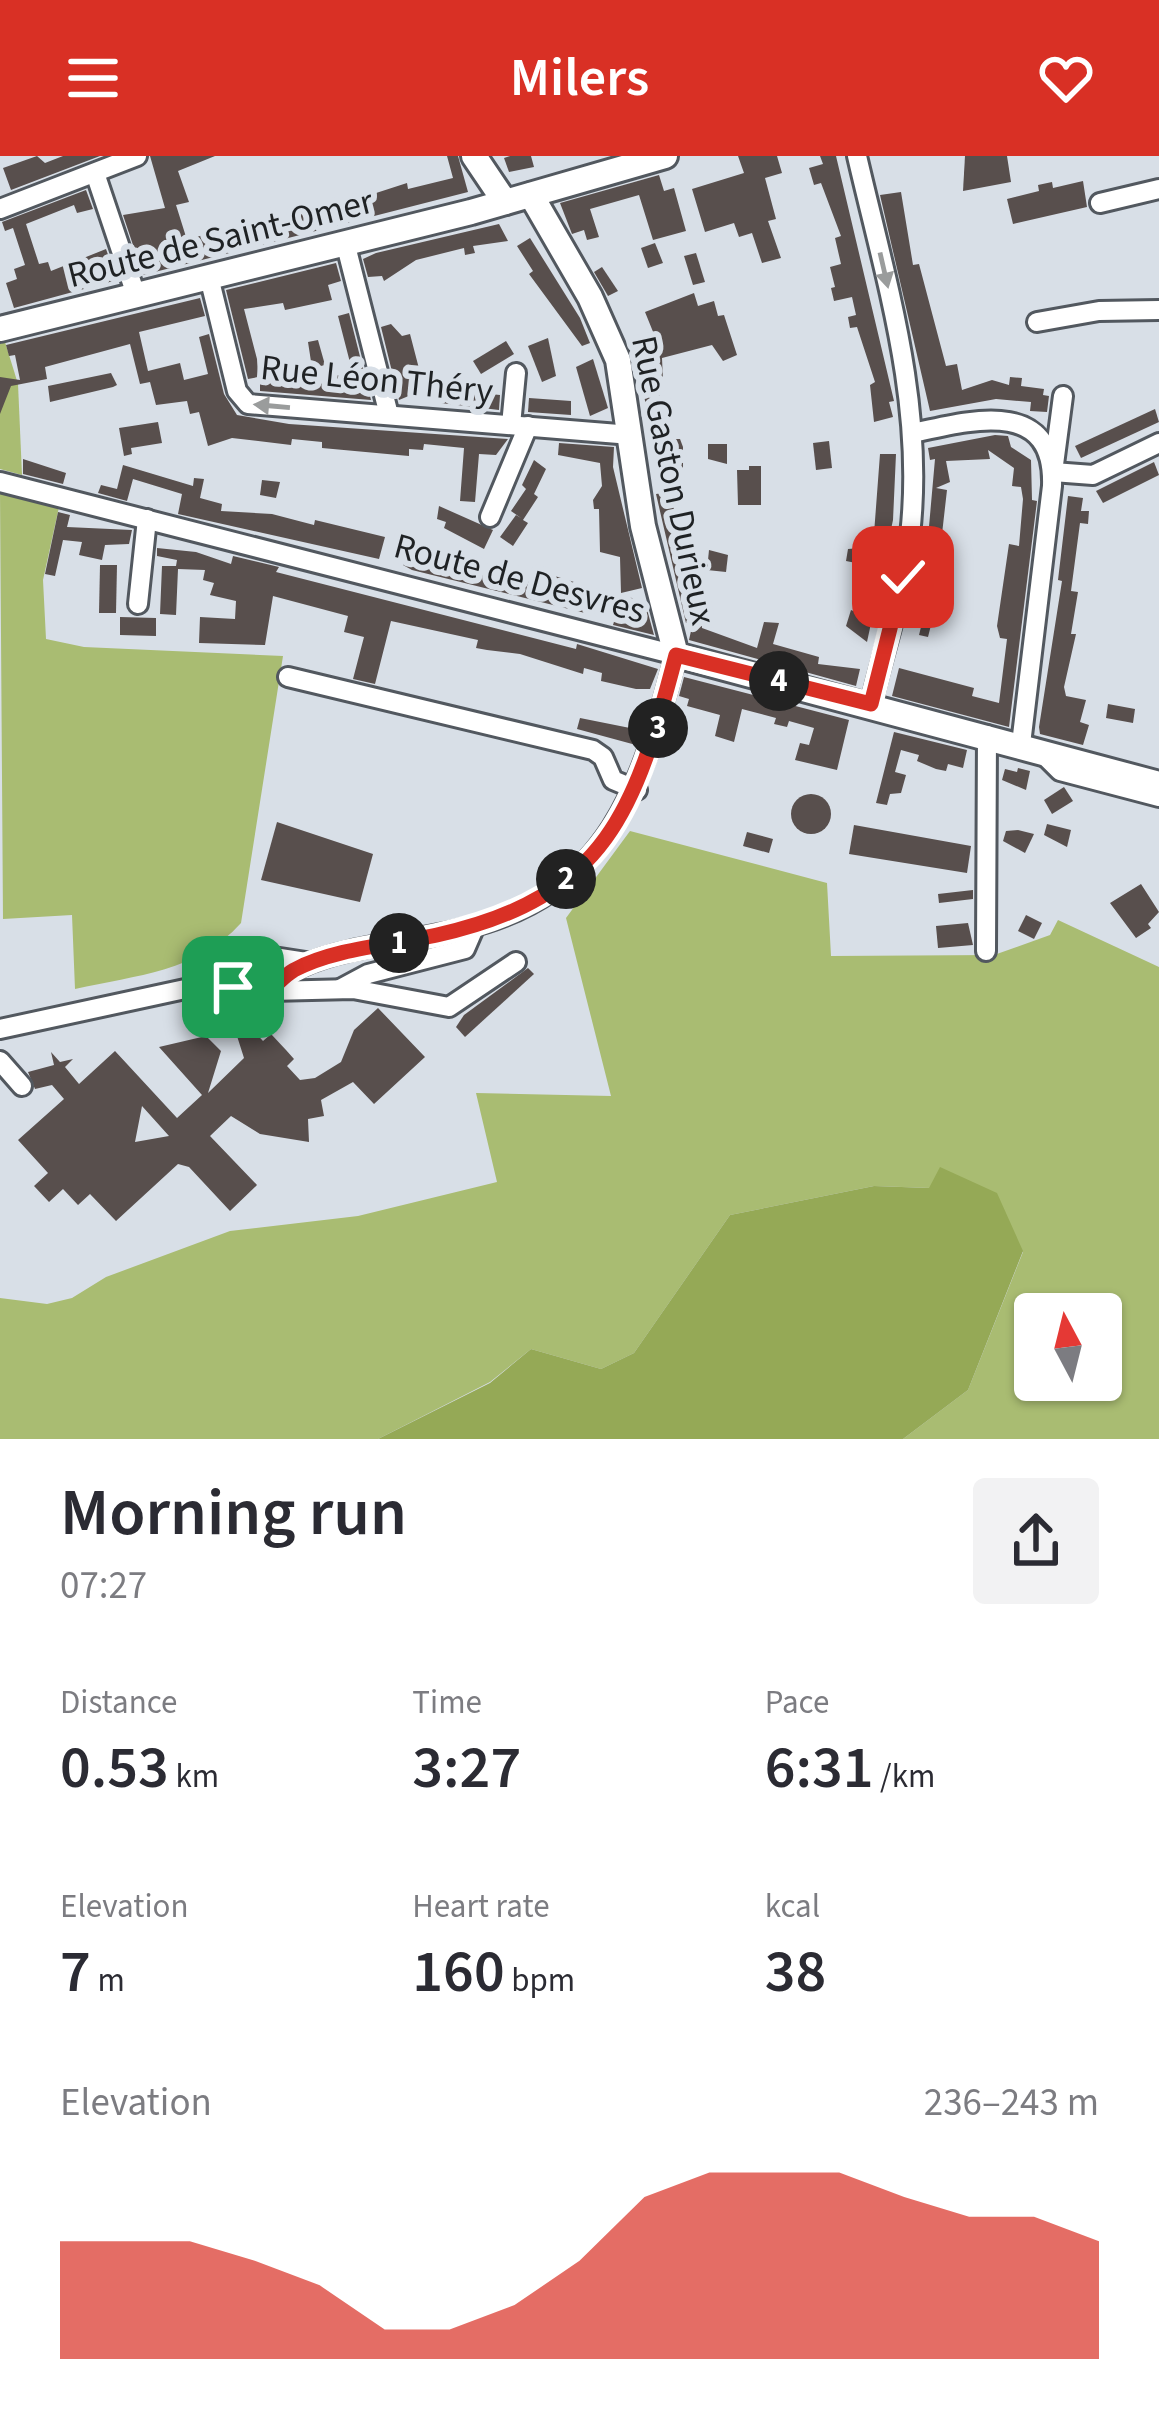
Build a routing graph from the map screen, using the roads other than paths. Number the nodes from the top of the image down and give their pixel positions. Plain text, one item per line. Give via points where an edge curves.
1 (137, 156) edge
2 (474, 156) edge
3 (665, 156) edge
4 (857, 156) edge
5 (94, 173) junction
6 (1159, 189) edge
7 (531, 195) junction
8 (506, 202) junction
9 (1100, 203) dead end
10 (0, 209) edge
11 (345, 242) junction
12 (209, 277) junction
13 (136, 295) junction
14 (1159, 310) edge
15 (1037, 322) dead end
16 (0, 329) edge
17 (516, 373) dead end
18 (1063, 395) dead end
19 (389, 415) junction
20 (520, 426) junction
21 (914, 433) junction
22 (631, 435) junction
23 (1159, 442) edge
24 (1052, 472) junction
25 (0, 482) edge
26 (490, 517) dead end
27 (147, 519) junction
28 (138, 604) dead end
29 (676, 655) junction
30 (288, 676) dead end
31 (871, 704) junction
32 (987, 735) junction
33 (1031, 747) junction
34 (1159, 772) edge
35 (1159, 784) edge
36 (637, 790) junction
37 (1159, 797) edge
38 (476, 926) junction
39 (986, 951) dead end
40 (270, 957) junction
41 (316, 961) junction
42 (516, 962) dead end
43 (241, 963) junction
44 (199, 986) junction
45 (274, 986) junction
46 (340, 989) junction
47 (246, 990) junction
48 (0, 1029) edge
49 (0, 1061) edge
50 (22, 1086) dead end

1 - 5 street
2 - 8 main road
3 - 7 main road, Route de Saint-Omer
4 -> 21 street
5 - 10 street
5 - 13 street
6 - 9 street
7 - 8 main road, Route de Saint-Omer
7 - 22 main road, Rue Gaston Durieux via 612,342
8 - 11 main road, Route de Saint-Omer
11 - 12 main road, Route de Saint-Omer
11 - 19 street
12 - 13 main road, Route de Saint-Omer
19 -> 12 street, Rue Léon Théry via 244,402
13 - 16 main road, Route de Saint-Omer
14 - 15 street
17 - 20 street
18 - 24 street
19 - 20 street, Rue Léon Théry
20 - 22 street, Rue Léon Théry
20 - 26 street
21 - 24 street via 1007,419 1039,440
21 - 31 street via 908,550
22 - 29 main road, Rue Gaston Durieux via 643,526
23 - 24 street via 1093,475
24 - 33 street
25 - 27 street, Route de Desvres
27 - 28 street
27 - 29 street, Route de Desvres
29 - 31 main road, Route de Desvres
29 - 36 street
30 - 36 street via 593,750 613,779
31 - 32 main road, Route de Desvres
32 - 33 main road, Route de Desvres
32 - 39 street
33 - 34 main road, Route de Desvres
33 - 35 main road, Route de Desvres
33 - 37 street via 1060,771
36 - 38 street via 612,833 564,881
38 - 41 street
38 - 46 street via 465,949
40 - 41 street
40 - 43 street
40 - 45 street via 278,968
41 - 45 street
42 - 46 street via 449,1007
43 - 44 street
43 - 47 street
44 - 47 street
44 - 48 street
45 - 46 street
45 - 47 street via 257,995
49 - 50 street

